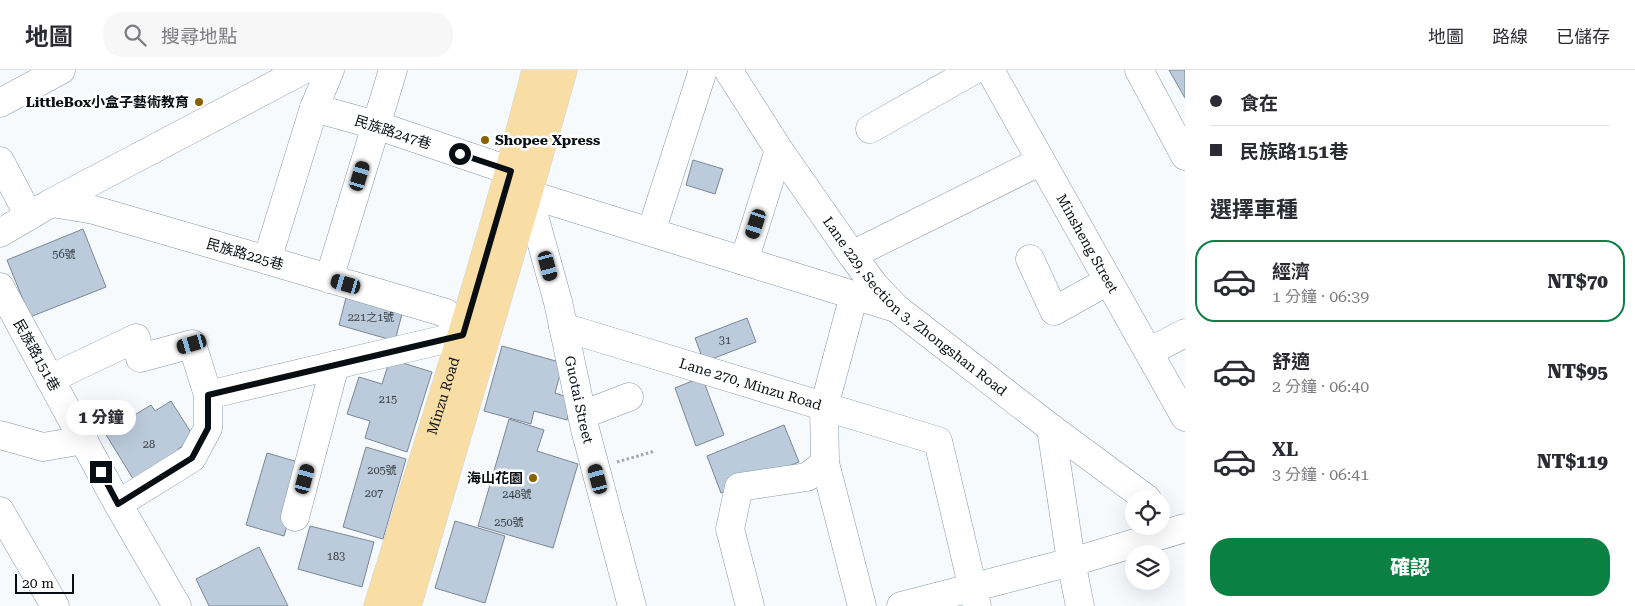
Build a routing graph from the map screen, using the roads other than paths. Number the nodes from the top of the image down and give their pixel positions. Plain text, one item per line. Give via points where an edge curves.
1 (61, 70) edge
2 (303, 70) edge
3 (330, 70) edge
4 (393, 70) edge
5 (536, 70) edge
6 (563, 70) edge
7 (703, 70) edge
8 (728, 70) edge
9 (1139, 70) edge
10 (992, 72) edge
11 (0, 103) edge
12 (314, 108) junction
13 (376, 125) junction
14 (870, 129) dead end
15 (779, 150) junction
16 (1185, 156) edge
17 (0, 161) edge
18 (1041, 161) junction
19 (511, 171) junction
20 (528, 194) junction
21 (40, 210) junction
22 (652, 232) junction
23 (0, 233) edge
24 (852, 255) junction
25 (1030, 259) dead end
26 (267, 260) junction
27 (744, 261) junction
28 (329, 279) junction
29 (1108, 281) junction
30 (0, 287) edge
31 (854, 295) junction
32 (896, 308) junction
33 (563, 328) junction
34 (1185, 333) edge
35 (473, 338) junction
36 (1149, 352) junction
37 (335, 365) junction
38 (50, 380) junction
39 (208, 395) junction
40 (629, 397) dead end
41 (824, 407) junction
42 (582, 415) junction
43 (1185, 417) edge
44 (1051, 428) junction
45 (0, 435) edge
46 (84, 440) junction
47 (825, 463) junction
48 (1135, 490) edge
49 (118, 504) junction
50 (0, 511) edge
51 (1170, 516) edge
52 (295, 517) dead end
53 (1185, 528) edge
54 (1071, 561) junction
55 (974, 597) edge
56 (55, 606) edge
57 (177, 606) edge
58 (378, 606) edge
59 (407, 606) edge
60 (631, 606) edge
61 (750, 606) edge
62 (862, 606) edge
63 (901, 606) edge
64 (1080, 606) edge

1 - 11 street
2 - 21 street
3 - 12 street
4 - 13 street
5 - 19 main road, Minzu Road
6 - 20 main road, Minzu Road
7 - 22 street
8 - 15 street, Lane 229, Section 3, Zhongshan Road
9 - 16 street
10 - 14 street
10 - 18 street, Minsheng Street
12 - 13 street, 民族路247巷
12 - 26 street
13 - 19 street, 民族路247巷
13 - 28 street
15 - 24 street, Lane 229, Section 3, Zhongshan Road
15 - 27 street
17 - 21 street
18 - 24 street
18 - 29 street, Minsheng Street
19 - 35 main road, Minzu Road
20 - 22 street
20 - 33 street, Guotai Street
20 - 35 main road, Minzu Road
21 - 23 street
21 - 26 street, 民族路225巷 via 94,210
22 - 27 street
24 - 32 street, Lane 229, Section 3, Zhongshan Road
25 - 29 street via 1054,312
26 - 28 street, 民族路225巷
27 - 31 street
28 - 35 street, 民族路225巷 via 446,313
29 - 36 street, Minsheng Street
30 - 38 street, 民族路151巷
31 - 32 street
31 - 41 street
32 - 44 street, Lane 229, Section 3, Zhongshan Road
33 - 41 street, Lane 270, Minzu Road
33 - 42 street, Guotai Street
34 - 36 street
35 - 37 street
35 - 58 main road, Minzu Road
35 - 59 main road, Minzu Road
36 - 43 street, Minsheng Street
37 - 39 street
37 - 52 street
38 - 39 street via 136,338 140,358 192,344
38 - 46 street, 民族路151巷
39 - 49 street via 208,428 192,458
40 - 42 street
41 - 47 street
41 - 55 street, Lane 270, Minzu Road via 938,441
42 - 60 street, Guotai Street
44 - 48 street, Lane 229, Section 3, Zhongshan Road
44 - 54 street
45 - 46 street via 43,447
46 - 49 street, 民族路151巷
47 - 61 street via 807,477 739,486 730,529
47 - 62 street
49 - 57 street, 民族路151巷
50 - 56 street
51 - 53 street
53 - 54 street
54 - 55 street
54 - 64 street
55 - 63 street

